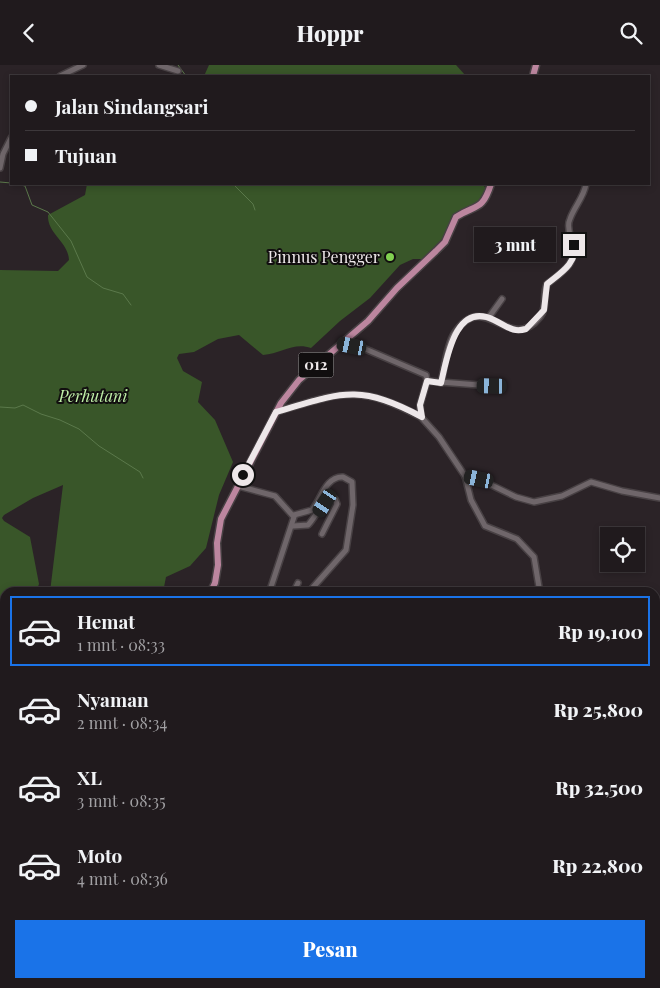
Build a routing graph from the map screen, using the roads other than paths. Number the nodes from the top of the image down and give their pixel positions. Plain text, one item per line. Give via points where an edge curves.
1 (83, 65) edge
2 (159, 65) edge
3 (178, 71) dead end
4 (62, 75) edge
5 (10, 140) edge
6 (0, 168) edge
7 (491, 185) edge
8 (586, 185) edge
9 (502, 299) dead end
10 (489, 317) junction
11 (341, 344) junction
12 (427, 381) junction
13 (441, 383) junction
14 (492, 386) dead end
15 (276, 412) junction
16 (422, 417) junction
17 (465, 476) junction
18 (238, 486) junction
19 (660, 498) edge
20 (294, 515) junction
21 (293, 526) junction
22 (322, 535) dead end
23 (298, 583) dead end
24 (214, 587) edge
25 (271, 587) edge
26 (296, 587) edge
27 (313, 587) edge
28 (539, 587) edge

1 - 4 street
2 - 3 street
5 - 6 street
7 - 11 main road, 012 via 482,203 456,217 445,242
8 - 10 street via 569,220 574,257 547,284 540,317 519,331
9 - 10 street
10 - 13 street via 472,318 453,335
11 - 12 street via 363,349 418,371 426,375
11 - 15 main road, 012 via 299,380
12 - 13 street
12 - 16 street via 420,405
13 - 14 street
15 - 16 street via 348,393 394,402
15 - 18 main road, 012
16 - 17 street
17 - 19 street via 532,501 562,496 591,482
17 - 28 street via 471,500 485,525 517,539 534,557
18 - 20 street via 275,496
18 - 24 main road, 012 via 221,519
20 - 21 street
20 - 27 street via 312,510 335,478 343,477 352,482 353,505 346,550
21 - 22 street via 308,525 325,503 334,499 337,504
21 - 25 street
23 - 26 street

